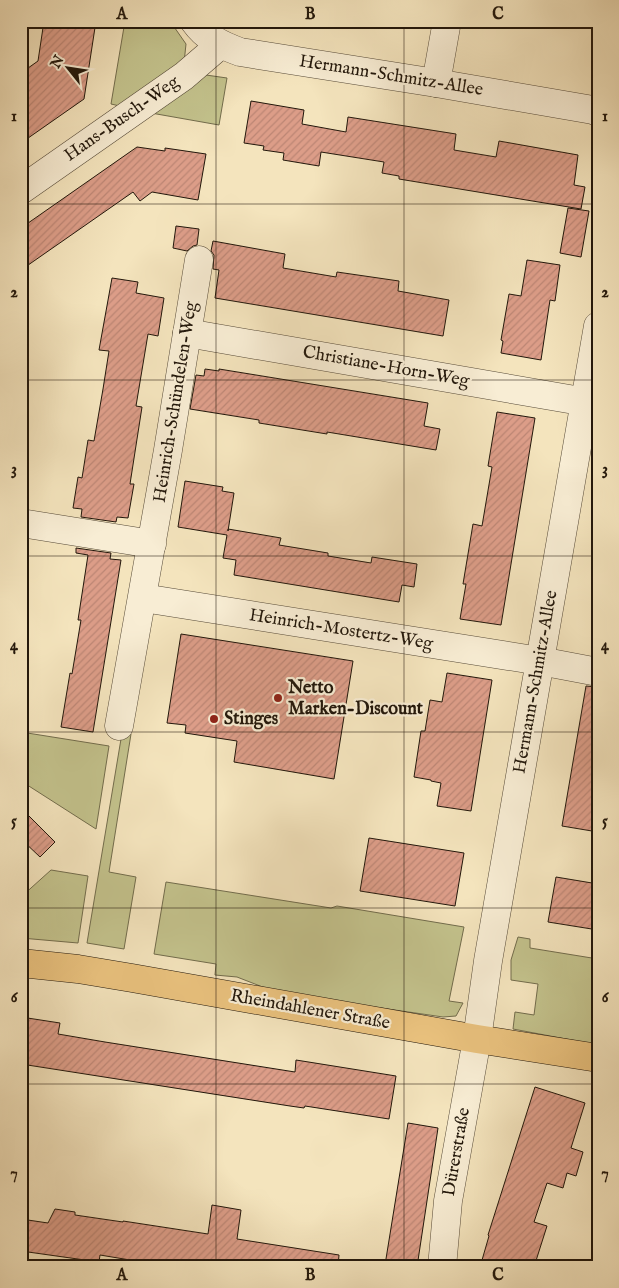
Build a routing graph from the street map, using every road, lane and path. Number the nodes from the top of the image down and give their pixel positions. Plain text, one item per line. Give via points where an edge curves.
1 (194, 21) edge
2 (447, 21) edge
3 (220, 45) junction
4 (436, 83) junction
5 (598, 112) edge
6 (21, 190) edge
7 (199, 260) dead end
8 (598, 326) edge
9 (187, 333) junction
10 (591, 403) edge
11 (21, 523) edge
12 (152, 544) junction
13 (143, 598) junction
14 (540, 661) junction
15 (598, 672) edge
16 (119, 726) dead end
17 (21, 963) edge
18 (477, 1039) junction
19 (598, 1058) edge
20 (442, 1267) edge

1 - 3 street, Hermann-Schmitz-Allee via 200,30
2 - 4 street
3 - 4 street, Hermann-Schmitz-Allee via 240,52
3 - 6 street, Hans-Busch-Weg via 184,76
4 - 5 street, Hermann-Schmitz-Allee
7 - 9 street, Heinrich-Schündelen-Weg
8 - 10 street, Hermann-Schmitz-Allee
9 - 10 street, Christiane-Horn-Weg
9 - 12 street, Heinrich-Schündelen-Weg
10 - 14 street, Hermann-Schmitz-Allee
11 - 12 street
12 - 13 street, Heinrich-Schündelen-Weg
13 - 14 street, Heinrich-Mostertz-Weg
13 - 16 street, Heinrich-Schündelen-Weg
14 - 15 street, Heinrich-Mostertz-Weg
14 - 18 street, Hermann-Schmitz-Allee
17 - 18 main road, Rheindahlener Straße via 132,978
18 - 19 main road, Rheindahlener Straße
18 - 20 street, Dürerstraße via 448,1200

